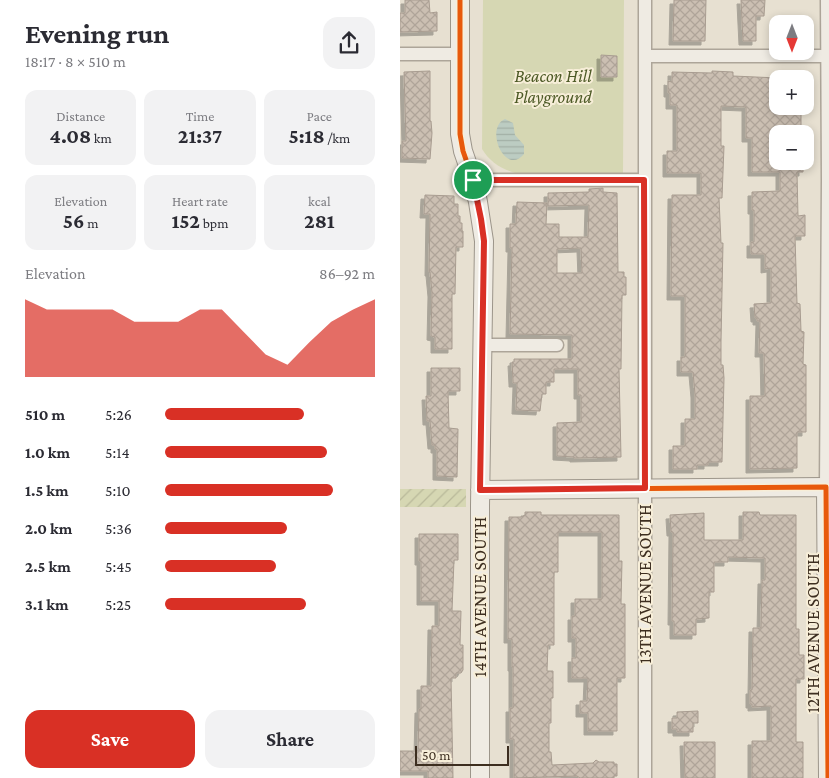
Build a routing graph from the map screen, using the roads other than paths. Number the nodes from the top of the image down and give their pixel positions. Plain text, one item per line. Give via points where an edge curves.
1 (460, 0) edge
2 (645, 0) edge
3 (827, 0) edge
4 (400, 54) edge
5 (460, 54) junction
6 (645, 56) junction
7 (827, 56) junction
8 (473, 180) junction
9 (644, 180) junction
10 (483, 345) junction
11 (557, 345) dead end
12 (828, 487) edge
13 (645, 488) junction
14 (480, 490) junction
15 (480, 778) edge
16 (645, 778) edge
17 (828, 778) edge

1 - 5 street, 14TH AVENUE SOUTH
2 - 6 street, 13TH AVENUE SOUTH
3 - 7 street, 12TH AVENUE SOUTH
4 - 5 street
5 - 8 street, 14TH AVENUE SOUTH via 460,134 462,151
6 - 7 street
6 - 9 street, 13TH AVENUE SOUTH
7 - 12 street, 12TH AVENUE SOUTH
8 - 9 street
8 - 10 street, 14TH AVENUE SOUTH via 484,241
9 - 13 street, 13TH AVENUE SOUTH
10 - 11 street
10 - 14 street, 14TH AVENUE SOUTH
12 - 13 street
12 - 17 street, 12TH AVENUE SOUTH
13 - 14 street
13 - 16 street, 13TH AVENUE SOUTH
14 - 15 street, 14TH AVENUE SOUTH

